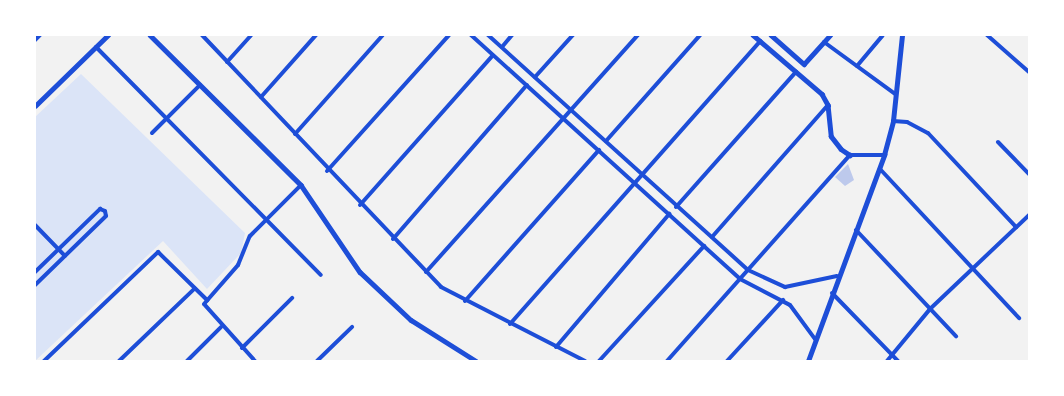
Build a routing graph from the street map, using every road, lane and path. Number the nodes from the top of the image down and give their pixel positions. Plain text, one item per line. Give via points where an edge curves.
1 (40, 35) edge
2 (108, 35) edge
3 (150, 35) edge
4 (202, 35) edge
5 (251, 35) edge
6 (316, 35) edge
7 (383, 35) edge
8 (448, 35) edge
9 (471, 35) edge
10 (488, 35) edge
11 (512, 35) edge
12 (573, 35) edge
13 (638, 35) edge
14 (700, 35) edge
15 (753, 35) edge
16 (771, 35) edge
17 (830, 35) edge
18 (883, 35) edge
19 (902, 35) edge
20 (987, 35) edge
21 (35, 40) edge
22 (760, 41) junction
23 (824, 42) junction
24 (96, 47) junction
25 (502, 47) junction
26 (493, 54) junction
27 (227, 62) junction
28 (857, 66) junction
29 (796, 72) junction
30 (1029, 72) edge
31 (535, 78) junction
32 (200, 85) junction
33 (527, 85) junction
34 (895, 94) junction
35 (261, 97) junction
36 (35, 106) edge
37 (828, 106) junction
38 (571, 109) junction
39 (167, 118) junction
40 (563, 118) junction
41 (893, 121) junction
42 (152, 134) dead end
43 (296, 134) junction
44 (606, 141) junction
45 (998, 142) dead end
46 (599, 150) junction
47 (850, 155) junction
48 (884, 155) junction
49 (880, 169) junction
50 (327, 171) junction
51 (641, 174) junction
52 (1029, 174) edge
53 (301, 184) junction
54 (633, 184) junction
55 (360, 205) junction
56 (676, 206) junction
57 (669, 214) junction
58 (1029, 215) edge
59 (266, 219) junction
60 (35, 225) edge
61 (1016, 227) junction
62 (856, 230) junction
63 (712, 237) junction
64 (393, 239) junction
65 (704, 246) junction
66 (59, 249) junction
67 (65, 256) junction
68 (972, 268) junction
69 (748, 270) junction
70 (35, 272) edge
71 (426, 272) junction
72 (321, 274) dead end
73 (837, 276) junction
74 (740, 279) junction
75 (35, 285) edge
76 (195, 288) junction
77 (831, 292) junction
78 (292, 298) dead end
79 (207, 300) junction
80 (783, 300) junction
81 (465, 301) junction
82 (930, 309) junction
83 (1019, 318) dead end
84 (510, 324) junction
85 (221, 327) junction
86 (352, 327) dead end
87 (956, 336) dead end
88 (815, 339) junction
89 (556, 347) junction
90 (242, 348) junction
91 (892, 354) junction
92 (809, 358) edge
93 (44, 361) edge
94 (120, 361) edge
95 (186, 361) edge
96 (254, 361) edge
97 (317, 361) edge
98 (476, 361) edge
99 (585, 361) edge
100 (599, 361) edge
101 (667, 361) edge
102 (727, 361) edge
103 (815, 361) edge
104 (887, 361) edge
105 (898, 361) edge

1 - 21 street
2 - 24 street
3 - 32 street
4 - 27 street
5 - 27 street
6 - 35 street
7 - 43 street
8 - 50 street
9 - 26 street
10 - 25 street
11 - 25 street
12 - 31 street
13 - 38 street
14 - 44 street
15 - 22 street
16 - 23 street via 804,64
17 - 23 street
18 - 28 street
19 - 34 street
20 - 30 street
22 - 29 street
22 - 51 street
23 - 28 street
24 - 36 street
24 - 39 street
25 - 31 street
26 - 33 street
26 - 55 street
27 - 35 street
28 - 34 street
29 - 37 street
29 - 56 street
31 - 38 street
32 - 39 street
32 - 53 street
33 - 40 street
33 - 64 street
34 - 41 street
35 - 43 street
37 - 47 street via 830,136
37 - 63 street
38 - 40 street
38 - 44 street
39 - 42 street
39 - 59 street
40 - 46 street
40 - 71 street
41 - 48 street
41 - 61 street via 907,122 928,133
43 - 50 street
44 - 51 street
45 - 52 street
46 - 54 street
46 - 81 street
47 - 48 street
47 - 69 street
48 - 49 street
49 - 62 street
49 - 68 street
50 - 55 street
51 - 54 street
51 - 56 street
53 - 59 street
53 - 98 street via 360,272 411,320
54 - 57 street
54 - 84 street
55 - 64 street
56 - 63 street
57 - 65 street
57 - 89 street
58 - 61 street
59 - 72 street
59 - 79 street via 246,247 238,265
60 - 66 street
61 - 68 street
62 - 73 street
62 - 82 street
63 - 69 street
64 - 71 street
65 - 74 street
65 - 100 street
66 - 67 street
66 - 67 street via 100,209 105,210 106,216
66 - 70 street
67 - 75 street
68 - 82 street
68 - 83 street
69 - 73 street via 785,287
69 - 74 street
71 - 81 street
73 - 77 street
74 - 80 street
74 - 101 street
76 - 79 street
76 - 93 street via 158,252
76 - 94 street
77 - 88 street
77 - 91 street
78 - 90 street
79 - 85 street via 203,308
80 - 88 street
80 - 102 street
81 - 84 street
82 - 87 street
82 - 91 street
84 - 89 street
85 - 90 street
85 - 95 street
86 - 97 street
88 - 92 street
89 - 99 street
90 - 96 street
91 - 104 street
91 - 105 street
92 - 103 street

